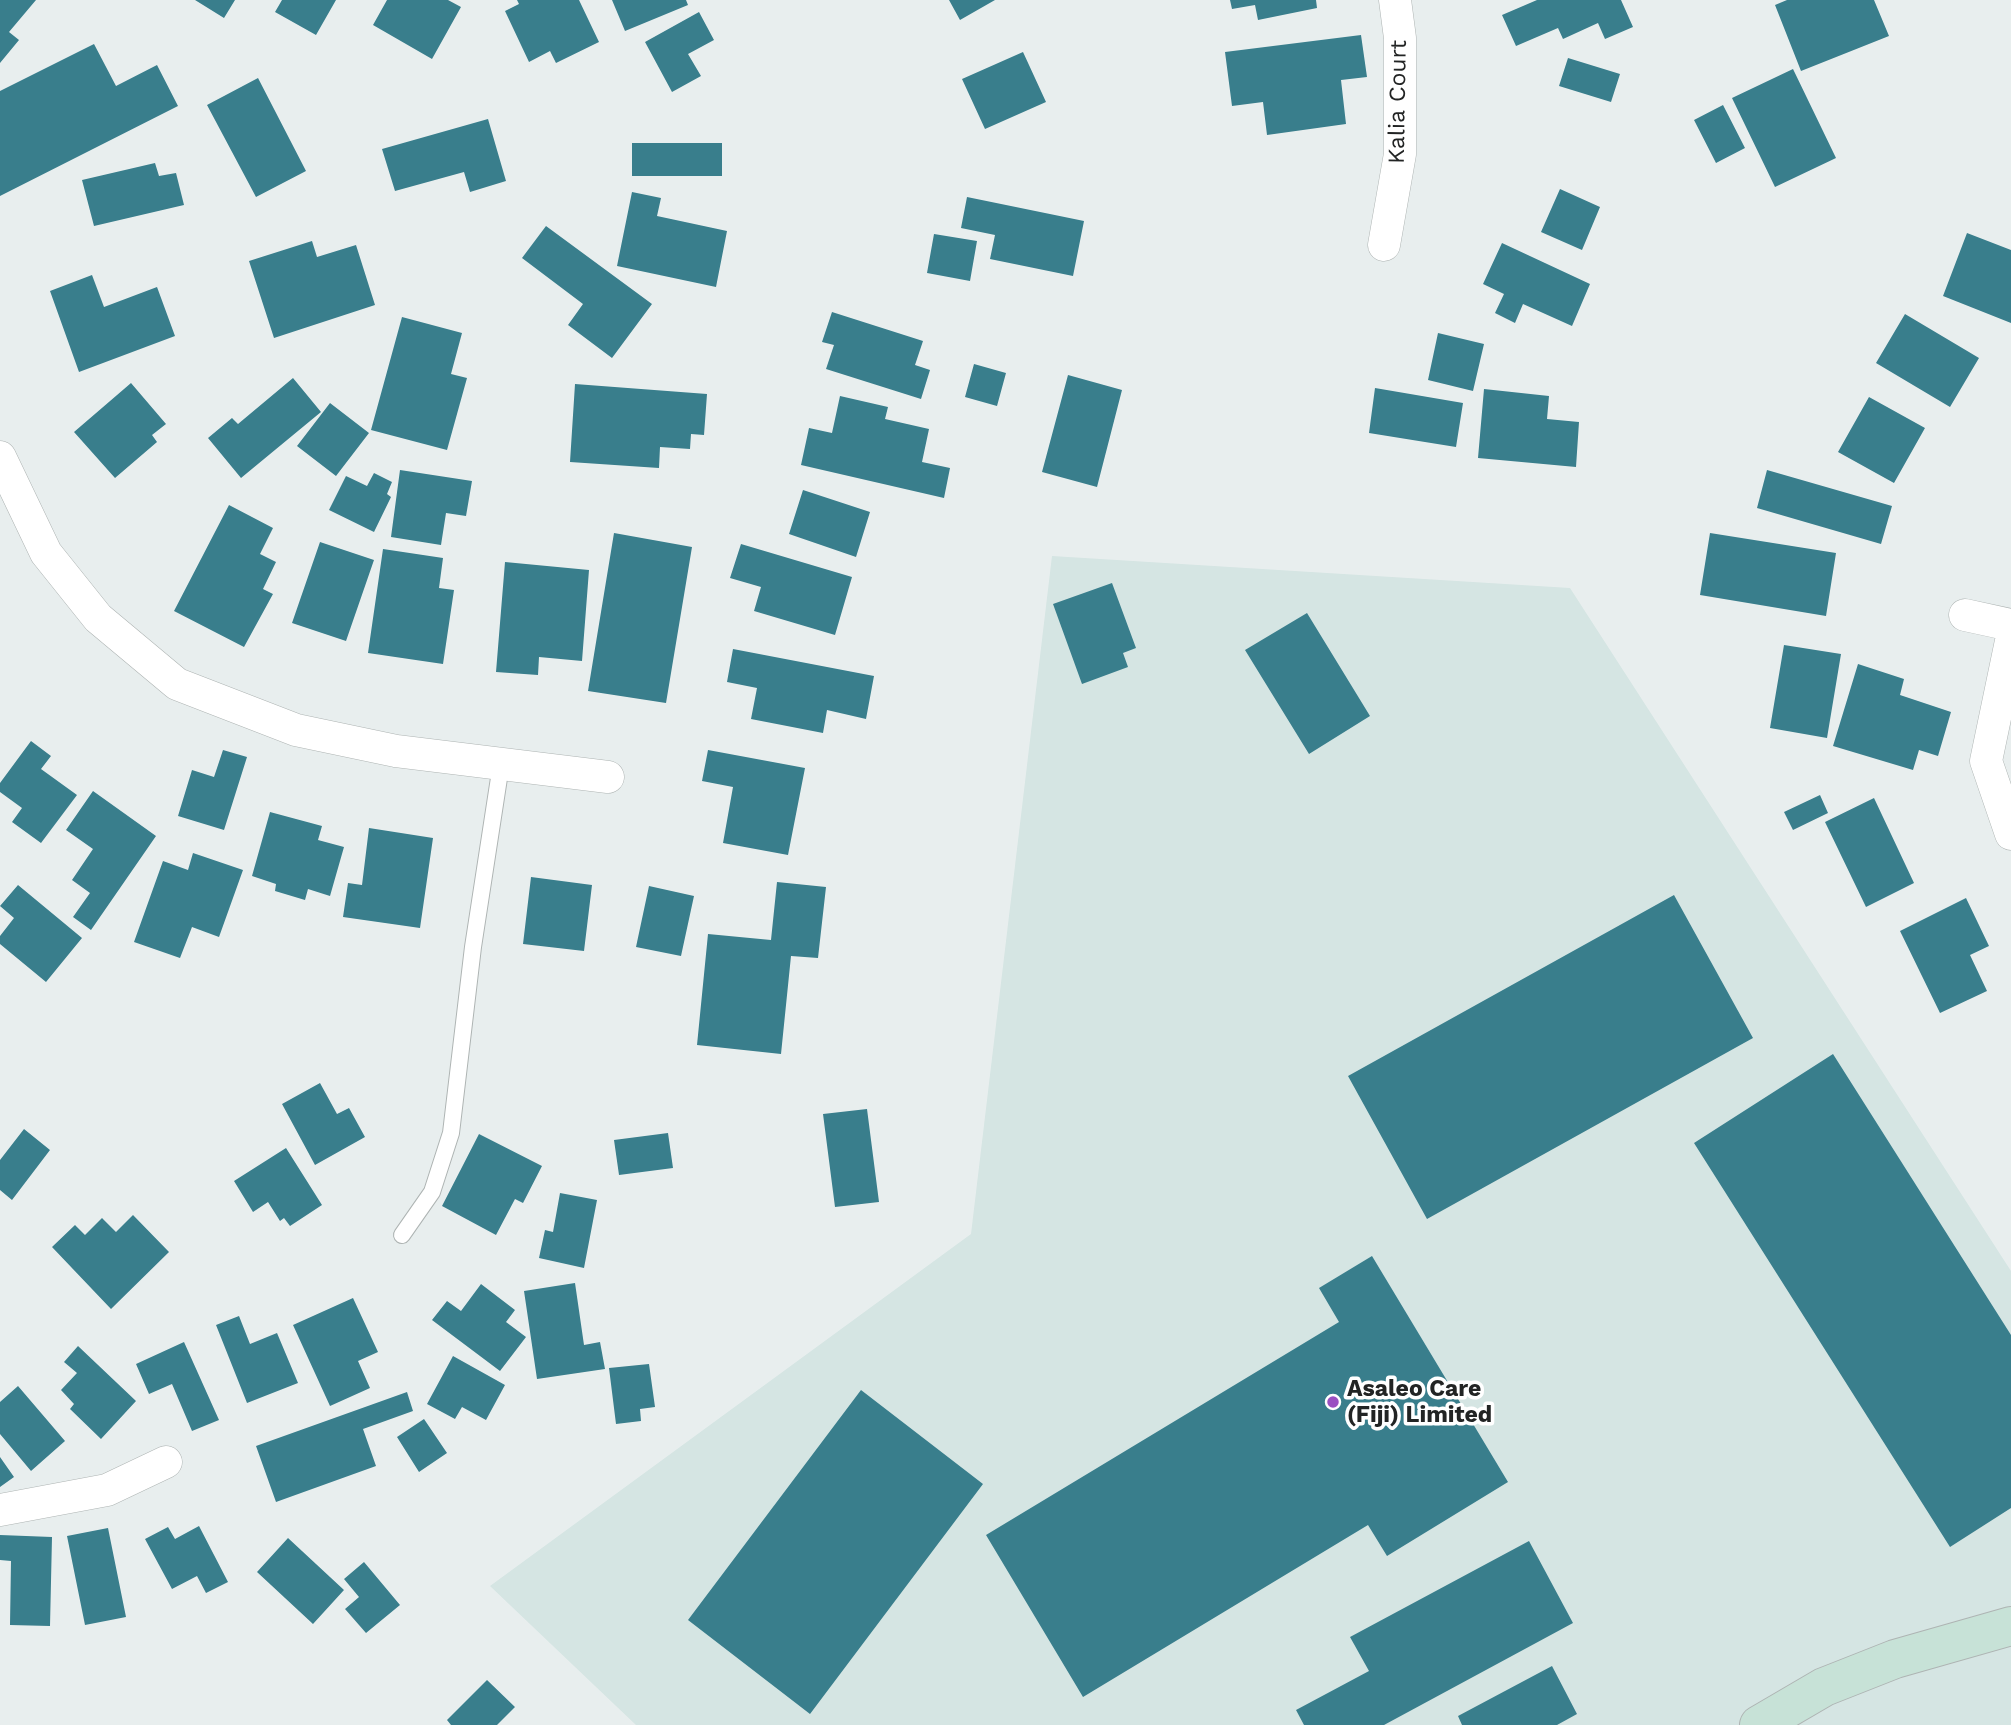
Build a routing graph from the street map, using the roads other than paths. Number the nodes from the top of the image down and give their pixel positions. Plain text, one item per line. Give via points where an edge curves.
1 (1395, 0) edge
2 (1384, 245) dead end
3 (0, 457) edge
4 (1965, 615) dead end
5 (2011, 625) edge
6 (2011, 641) edge
7 (500, 765) junction
8 (608, 777) dead end
9 (2011, 834) edge
10 (402, 1235) dead end
11 (166, 1462) dead end
12 (0, 1510) edge
13 (2011, 1626) edge
14 (1759, 1725) edge

1 - 2 street, Kalia Court via 1400,38 1400,154
3 - 7 street via 46,553 98,618 177,684 296,730 396,751
4 - 5 street
6 - 9 street via 1986,761
7 - 8 street
7 - 10 lane via 451,1133 432,1192
11 - 12 street via 107,1490
13 - 14 street via 1895,1659 1825,1687

